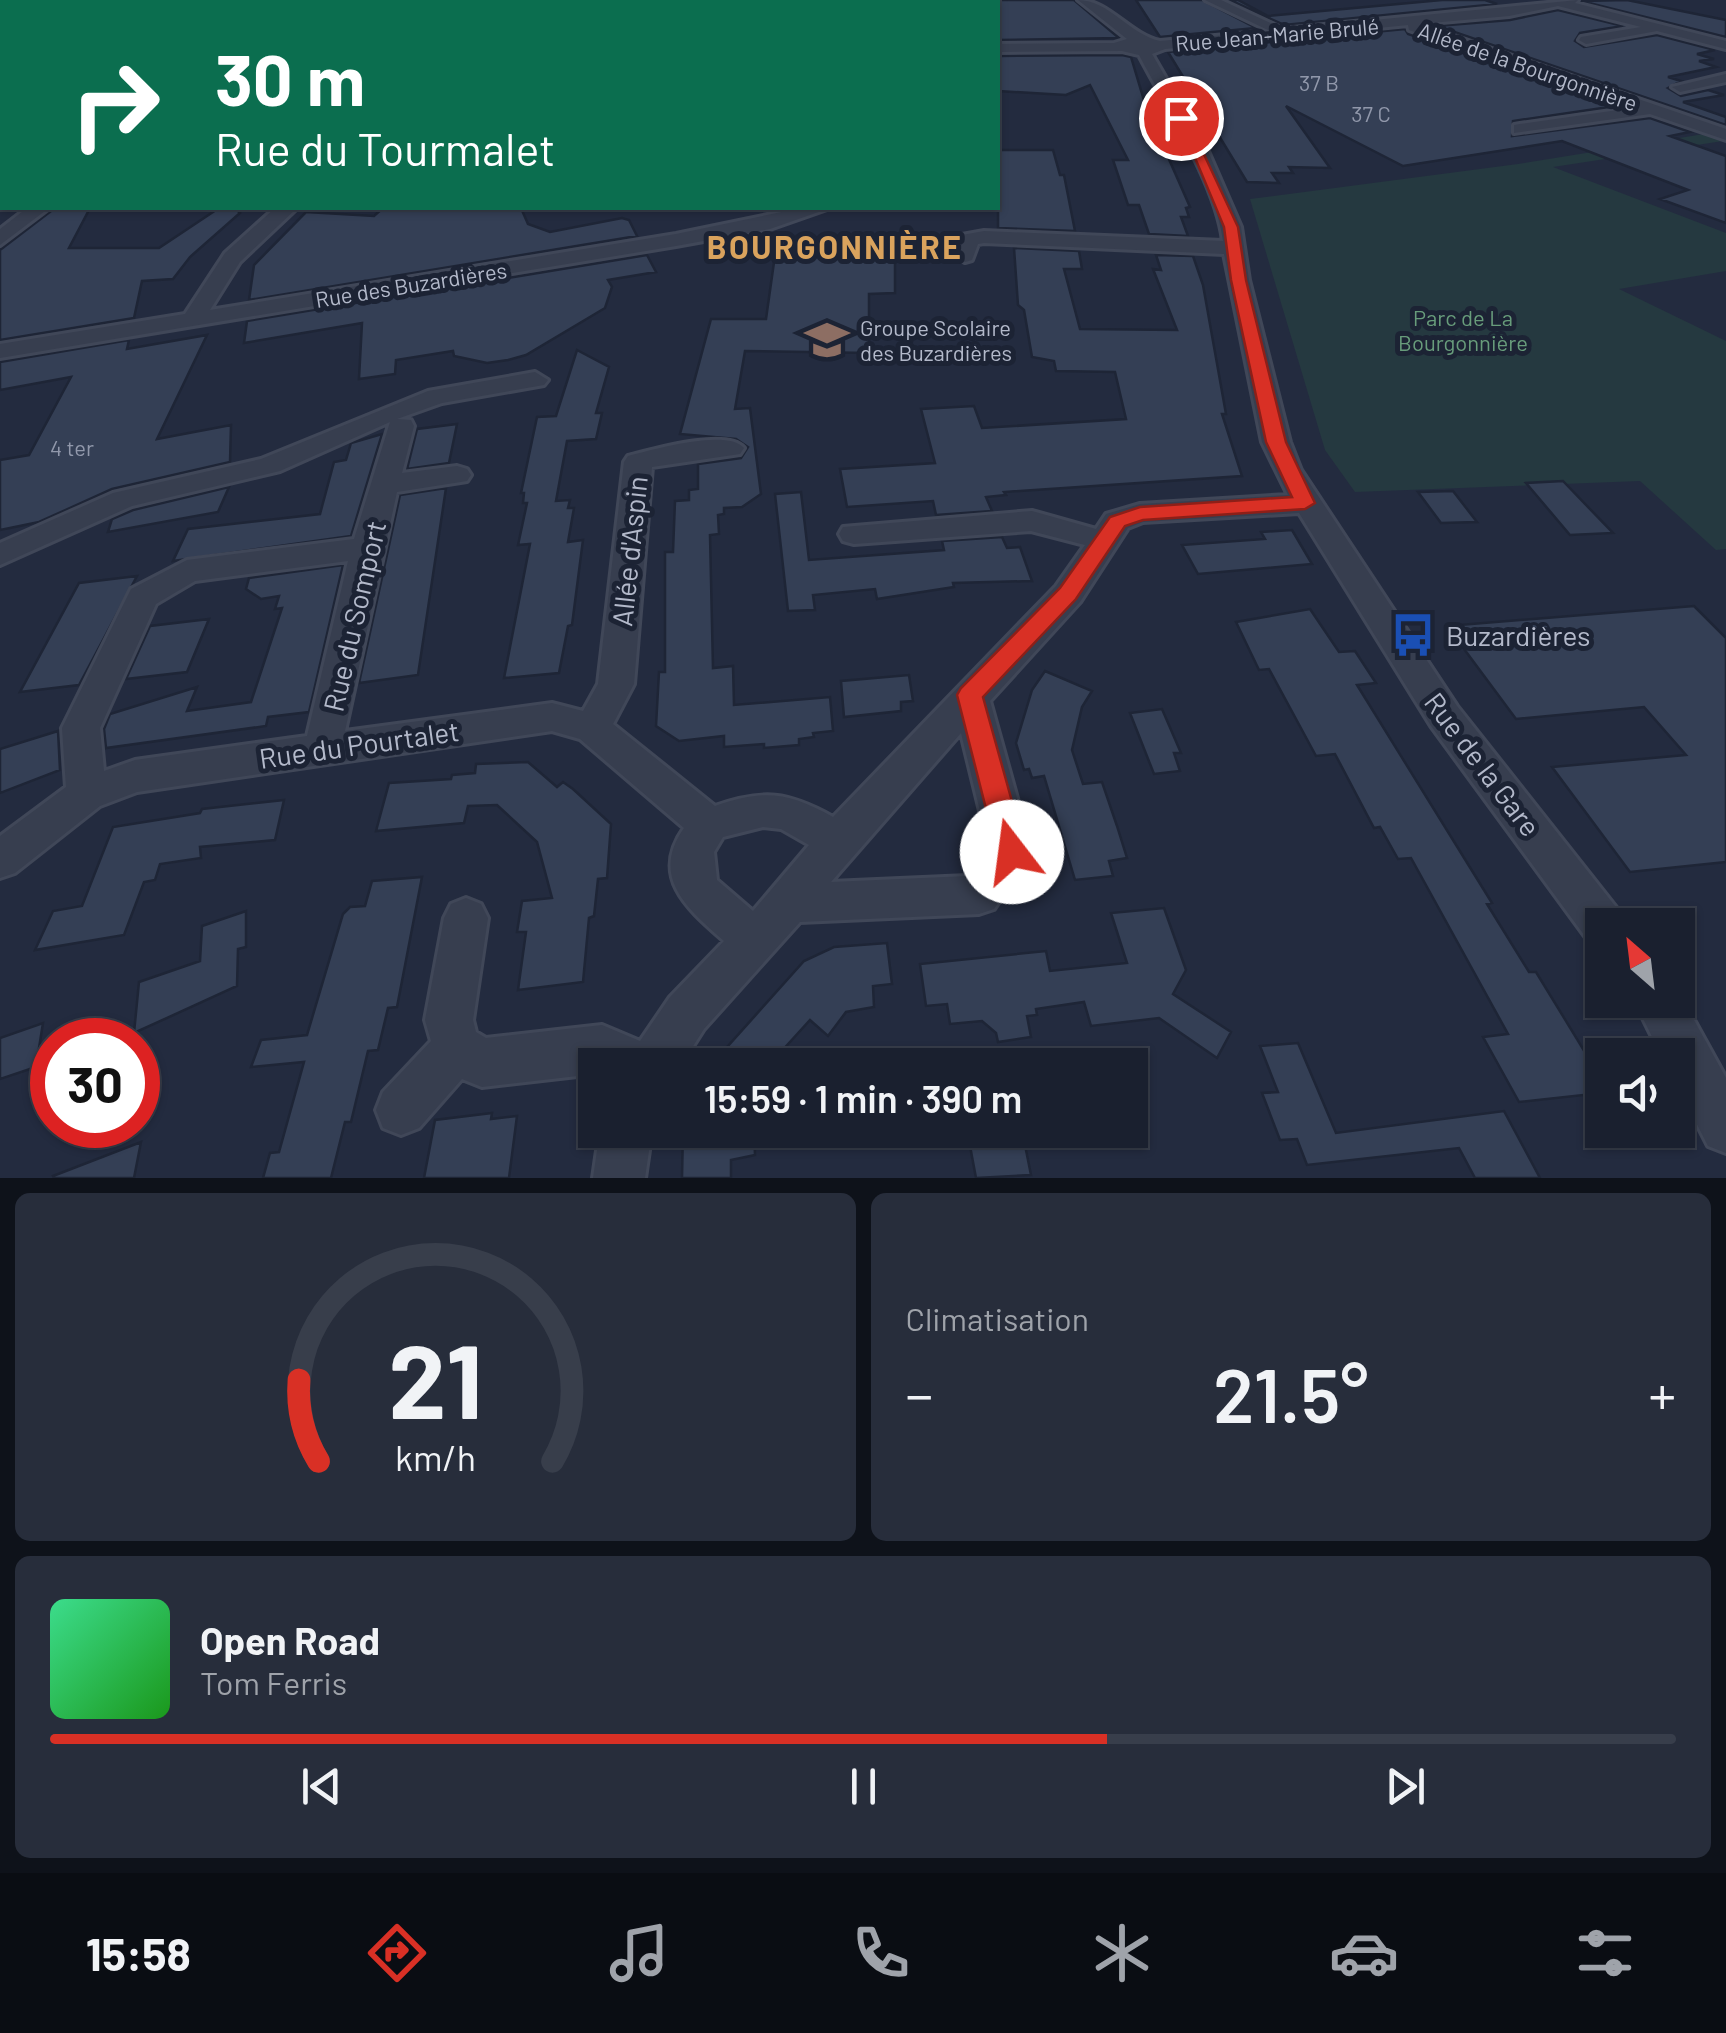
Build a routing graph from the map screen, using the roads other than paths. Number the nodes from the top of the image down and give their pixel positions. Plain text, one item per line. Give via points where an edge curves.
1 (1084, 0) edge
2 (1211, 0) edge
3 (1500, 0) edge
4 (1566, 1) edge
5 (1528, 8) junction
6 (1404, 22) junction
7 (1660, 28) junction
8 (1286, 34) junction
9 (1586, 40) dead end
10 (1147, 45) junction
11 (1726, 45) edge
12 (1004, 48) edge
13 (1726, 78) edge
14 (1680, 87) dead end
15 (1652, 110) junction
16 (1520, 128) dead end
17 (1726, 135) edge
18 (36, 210) edge
19 (284, 210) edge
20 (812, 210) edge
21 (2, 236) edge
22 (1236, 248) junction
23 (965, 256) dead end
24 (193, 320) junction
25 (0, 351) edge
26 (536, 380) dead end
27 (401, 426) dead end
28 (730, 448) dead end
29 (458, 475) dead end
30 (388, 484) junction
31 (1305, 503) junction
32 (854, 534) dead end
33 (1105, 541) junction
34 (367, 548) junction
35 (0, 555) edge
36 (970, 695) junction
37 (592, 728) junction
38 (323, 748) junction
39 (86, 794) junction
40 (709, 824) junction
41 (837, 841) junction
42 (0, 860) edge
43 (789, 903) junction
44 (1589, 908) edge
45 (466, 918) dead end
46 (754, 940) junction
47 (1668, 1018) edge
48 (457, 1048) junction
49 (664, 1048) edge
50 (578, 1052) edge
51 (401, 1110) dead end
52 (1726, 1128) edge
53 (624, 1148) edge
54 (620, 1178) edge

1 - 10 street, Rue de la Gare
2 - 8 street
3 - 5 street
4 - 5 street, Rue Jean-Marie Brulé
4 - 7 street
5 - 6 street, Rue Jean-Marie Brulé
6 - 8 street, Rue Jean-Marie Brulé
6 - 15 street, Allée de la Bourgonnière
7 - 9 street
7 - 11 street
8 - 10 street, Rue Jean-Marie Brulé
10 - 12 street, Rue Jean-Marie Brulé
10 - 22 street, Rue de la Gare via 1203,160
13 - 14 street
15 - 16 street, Allée de la Bourgonnière
15 - 17 street, Allée de la Bourgonnière
18 - 21 street
19 - 24 street via 217,273
20 - 24 street, Rue des Buzardières via 725,232
22 - 23 street via 984,238 969,239
22 - 31 street, Rue de la Gare via 1276,442
24 - 25 street, Rue des Buzardières
26 - 35 street via 437,388 270,465 123,498
27 - 30 street, Rue du Somport
28 - 37 street, Allée d'Aspin via 638,462 616,684
29 - 30 street, Rue du Somport
30 - 34 street, Rue du Somport
31 - 33 street via 1140,514 1118,521
31 - 44 street, Rue de la Gare via 1444,716
32 - 33 street via 1032,520
33 - 36 street via 1068,594
34 - 38 street, Rue du Somport
34 - 39 street via 187,571 143,597 82,728
36 - 41 street
36 - 43 street via 1012,852 979,894
37 - 38 street, Rue du Pourtalet via 552,717
37 - 40 street, Rue du Pourtalet
38 - 39 street, Rue du Pourtalet via 135,776
39 - 42 street, Rue du Pourtalet
40 - 41 street via 754,809 790,811
40 - 46 street via 693,849 696,889
41 - 43 street
43 - 46 street
45 - 48 street via 449,1020
46 - 49 street
47 - 52 street
48 - 50 street via 482,1063
48 - 51 street
53 - 54 street

